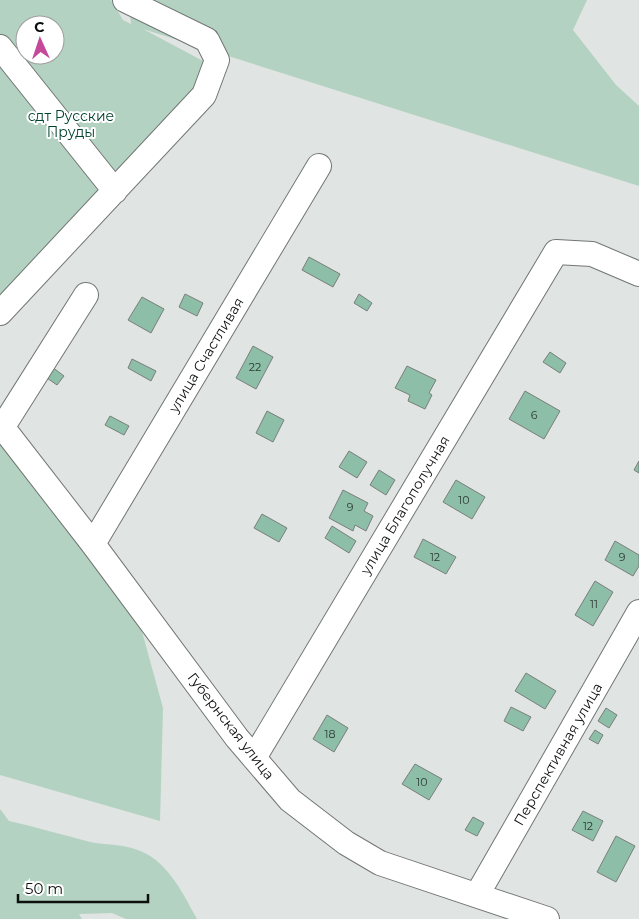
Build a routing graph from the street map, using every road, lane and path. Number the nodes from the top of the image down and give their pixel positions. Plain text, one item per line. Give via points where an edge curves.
1 (124, 0) edge
2 (0, 47) edge
3 (319, 166) dead end
4 (115, 191) junction
5 (639, 274) edge
6 (86, 296) dead end
7 (0, 314) edge
8 (1, 426) edge
9 (93, 544) junction
10 (639, 612) edge
11 (254, 758) junction
12 (477, 895) junction
13 (547, 919) edge

1 - 4 street via 207,40 216,60 204,95
2 - 4 street
3 - 9 street, улица Счастливая
4 - 7 street
5 - 11 street, улица Благополучная via 592,254 556,252
6 - 8 street
8 - 9 street, Губернская улица
9 - 11 street, Губернская улица
10 - 12 street, Перспективная улица
11 - 12 street, Губернская улица via 290,800 346,843 380,863
12 - 13 street, Губернская улица

